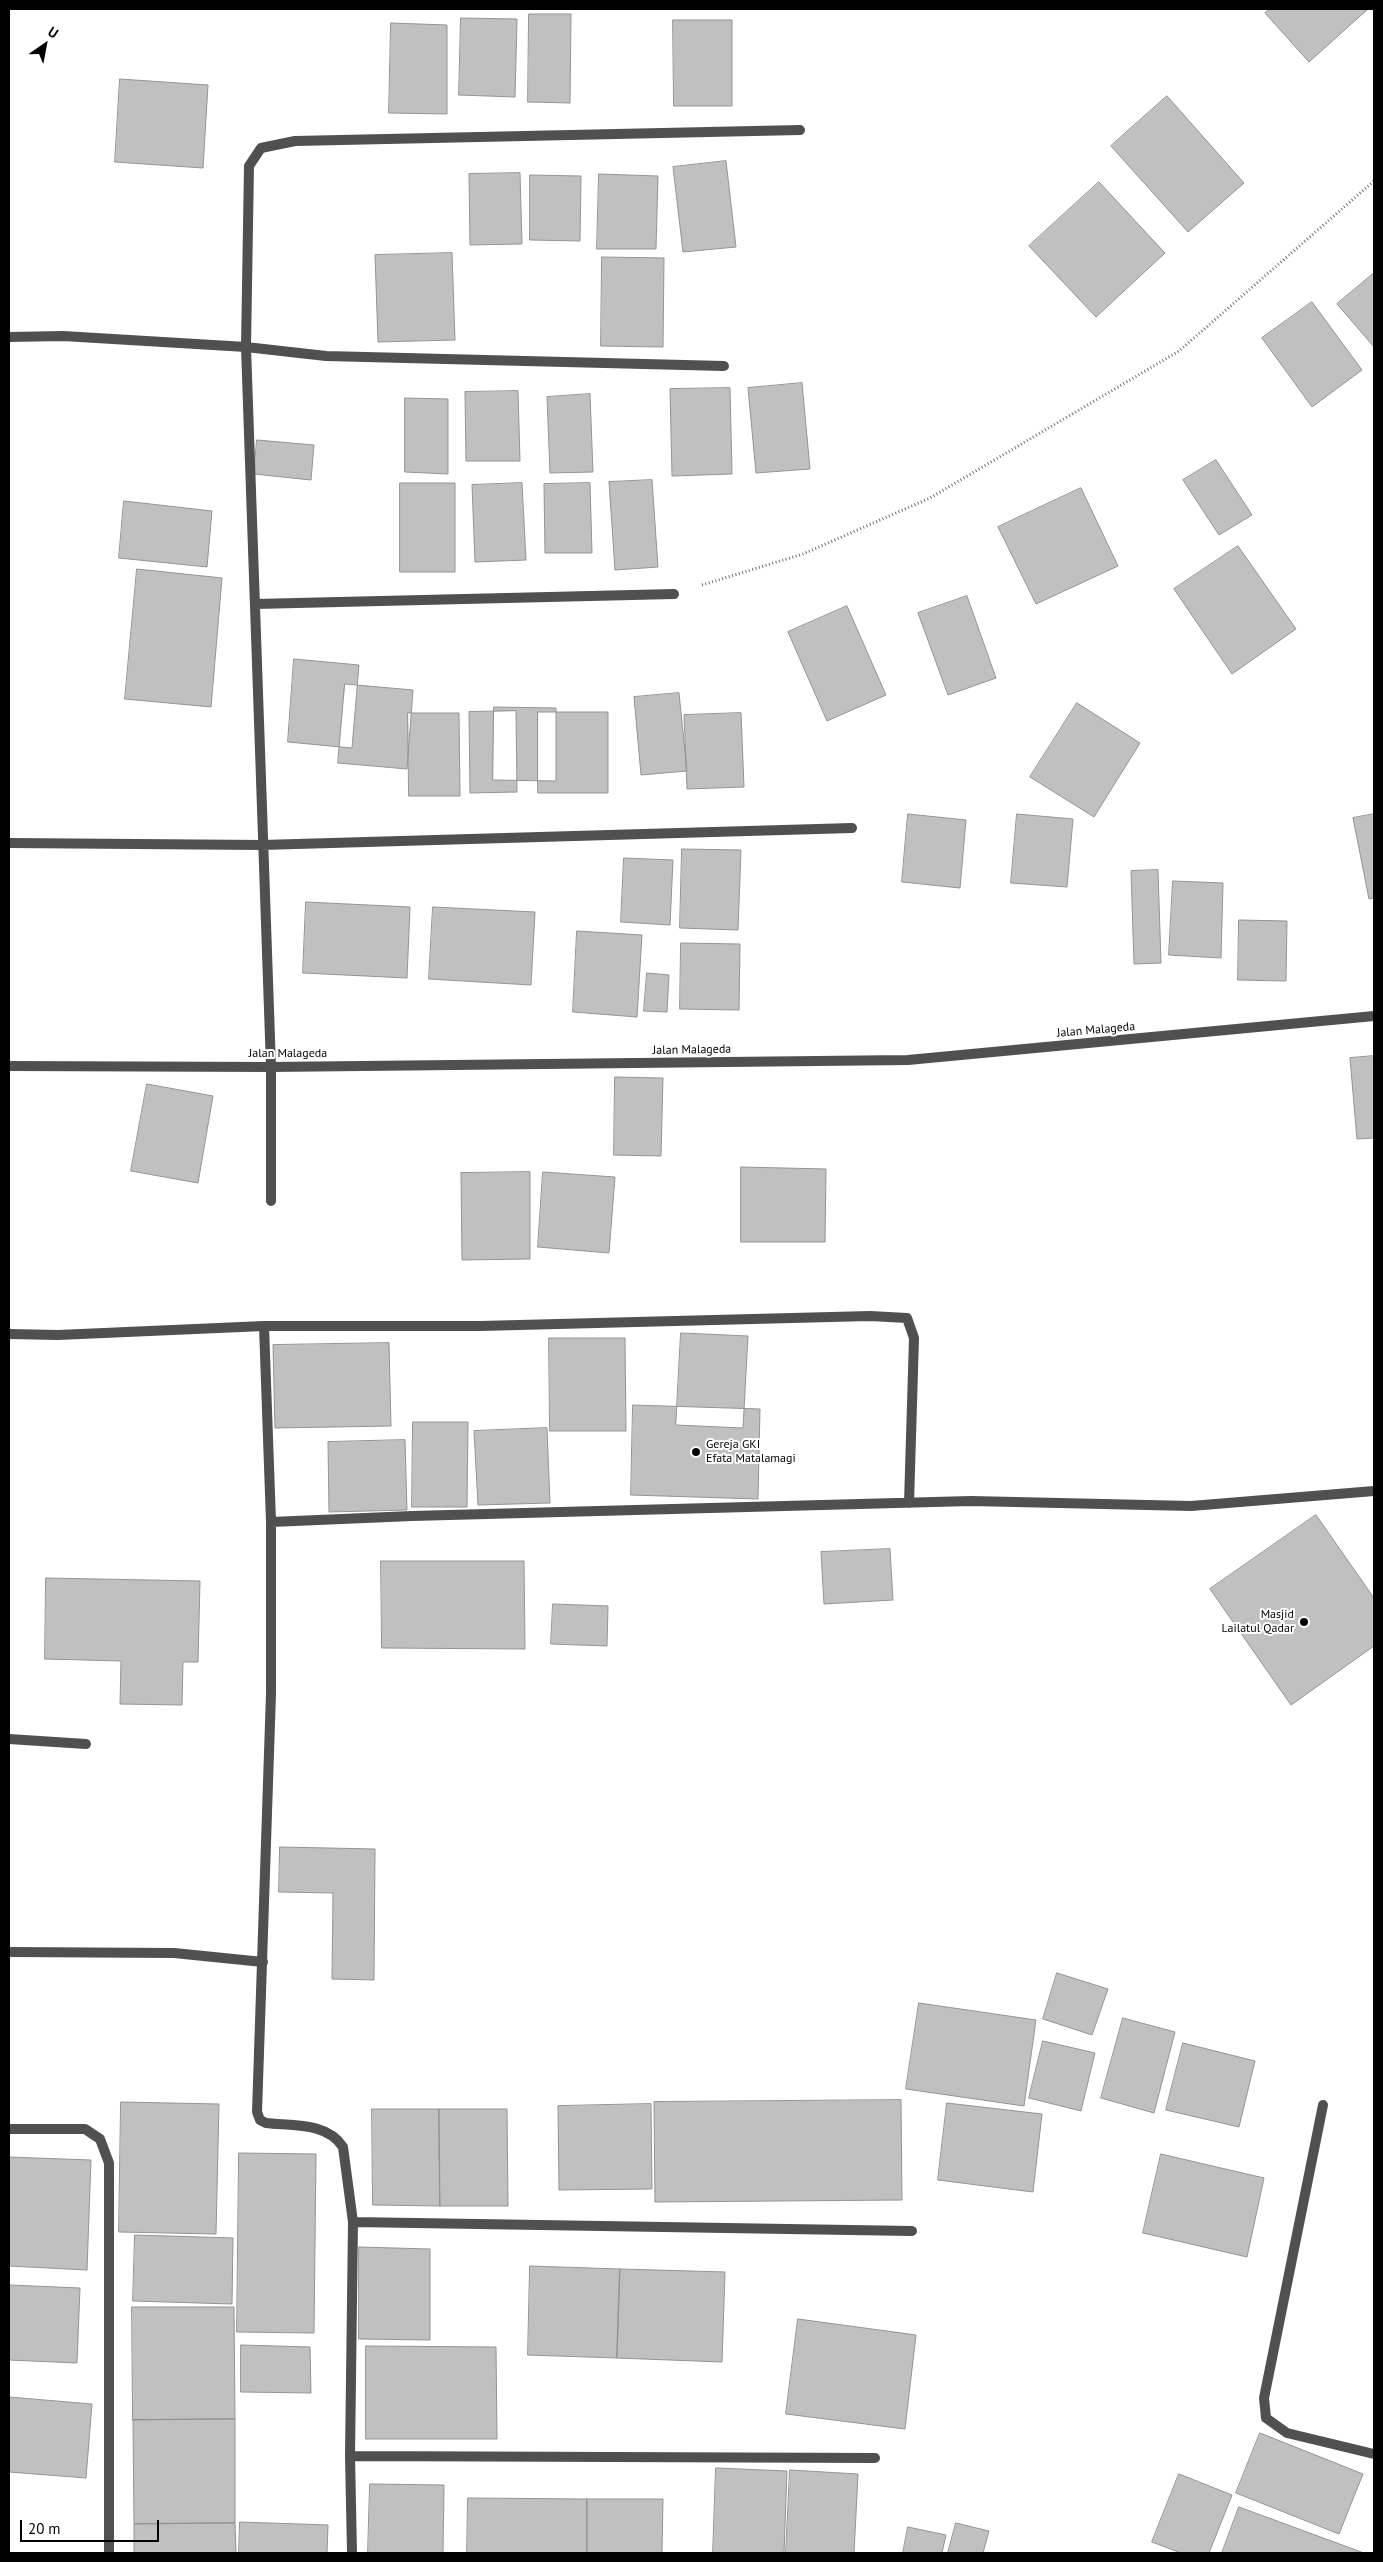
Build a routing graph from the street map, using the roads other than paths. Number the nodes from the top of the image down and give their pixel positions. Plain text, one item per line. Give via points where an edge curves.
1 (800, 130) dead end
2 (9, 337) edge
3 (246, 347) junction
4 (724, 366) dead end
5 (674, 594) road end
6 (255, 604) junction
7 (852, 828) dead end
8 (9, 843) edge
9 (262, 845) junction
10 (1374, 1016) edge
11 (9, 1066) edge
12 (271, 1067) junction
13 (271, 1201) dead end
14 (264, 1326) junction
15 (9, 1334) edge
16 (1374, 1491) edge
17 (909, 1503) junction
18 (271, 1522) junction
19 (9, 1739) edge
20 (86, 1744) dead end
21 (9, 1952) edge
22 (263, 1962) junction
23 (1323, 2106) dead end
24 (9, 2129) edge
25 (353, 2222) junction
26 (912, 2231) dead end
27 (1374, 2454) edge
28 (350, 2456) junction
29 (875, 2458) dead end
30 (109, 2553) edge
31 (352, 2553) edge

1 - 3 street via 294,141 261,148 249,166
2 - 3 street via 63,336
3 - 4 street via 326,356
3 - 6 street
5 - 6 street
6 - 9 street
7 - 9 street
8 - 9 street
9 - 12 street
10 - 12 street, Jalan Malageda via 908,1060
11 - 12 street, Jalan Malageda
12 - 13 street
14 - 15 street via 58,1335
14 - 17 street via 480,1326 870,1316 907,1318 914,1338
14 - 18 street
16 - 17 street via 1191,1506 971,1501
17 - 18 street
18 - 22 street via 271,1693
19 - 20 street
21 - 22 street via 174,1953
22 - 25 street via 257,2112 260,2120 266,2123 325,2130 337,2138 343,2147
23 - 27 street via 1264,2398 1266,2418 1287,2433
24 - 30 street via 85,2129 100,2139 110,2163
25 - 26 street
25 - 28 street
28 - 29 street
28 - 31 street

